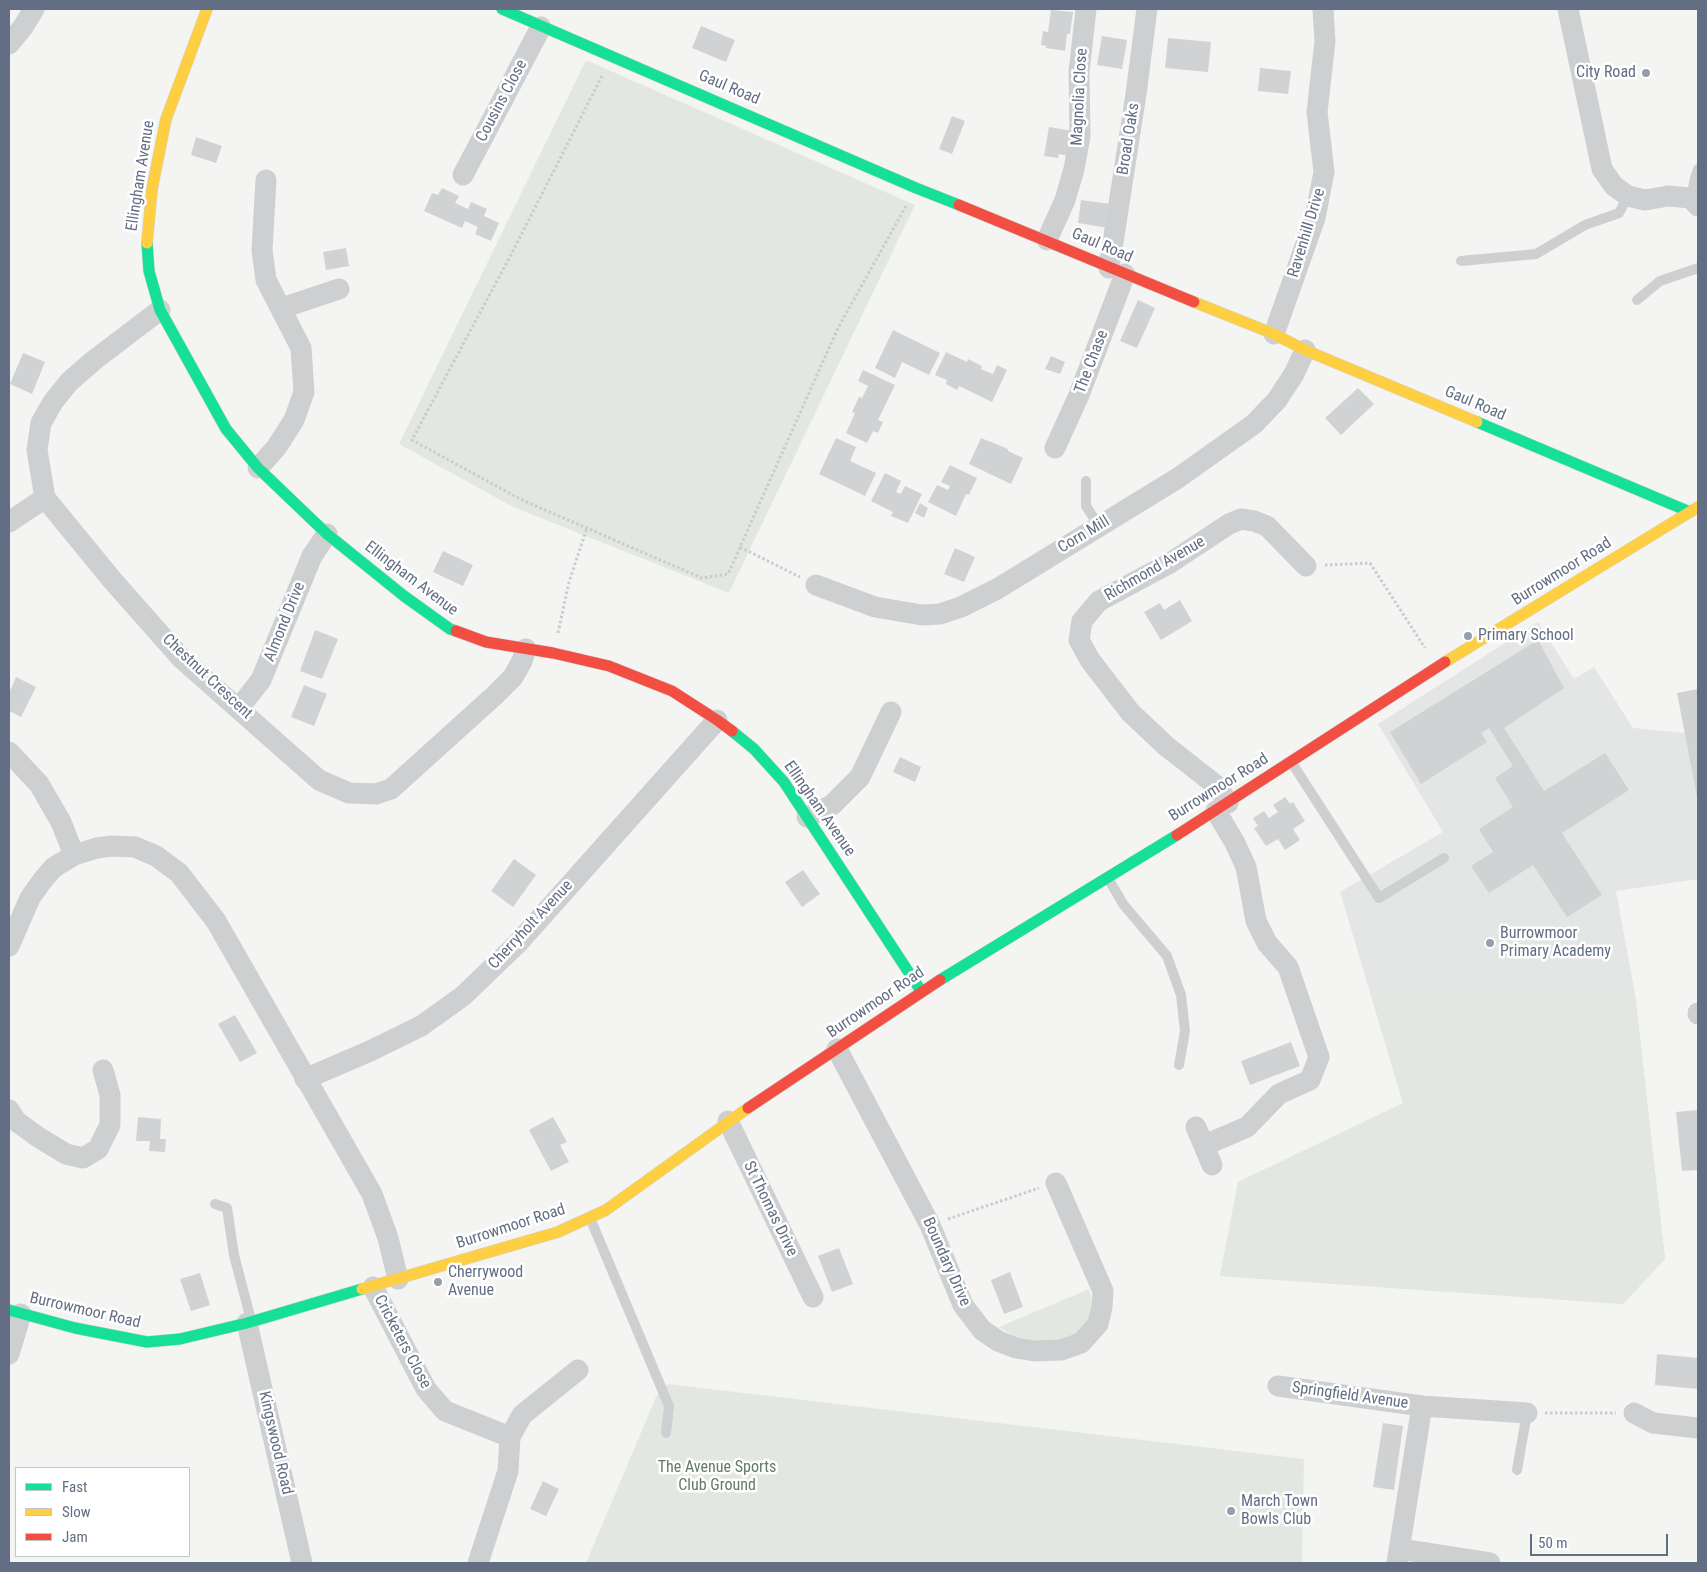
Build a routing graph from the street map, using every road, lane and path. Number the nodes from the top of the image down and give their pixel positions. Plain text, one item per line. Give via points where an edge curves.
1 (34, 9) edge
2 (207, 9) edge
3 (1086, 9) edge
4 (1147, 9) edge
5 (1323, 9) edge
6 (1568, 9) edge
7 (508, 10) edge
8 (541, 27) junction
9 (9, 44) edge
10 (612, 56) junction
11 (1698, 169) edge
12 (463, 175) dead end
13 (266, 180) dead end
14 (916, 188) junction
15 (1628, 196) junction
16 (1695, 202) edge
17 (1047, 240) junction
18 (1461, 261) dead end
19 (1698, 268) edge
20 (1117, 271) junction
21 (339, 290) dead end
22 (1637, 300) dead end
23 (282, 308) junction
24 (160, 310) junction
25 (1274, 334) junction
26 (1305, 350) junction
27 (1055, 448) dead end
28 (258, 468) junction
29 (1086, 481) dead end
30 (45, 498) junction
31 (1694, 510) edge
32 (9, 522) edge
33 (1099, 526) junction
34 (587, 528) junction
35 (327, 534) junction
36 (740, 547) junction
37 (1306, 566) joint
38 (816, 585) joint
39 (526, 649) junction
40 (553, 653) junction
41 (1437, 667) junction
42 (239, 708) junction
43 (891, 712) dead end
44 (717, 720) junction
45 (9, 752) edge
46 (1291, 762) junction
47 (1222, 807) junction
48 (807, 817) junction
49 (74, 855) junction
50 (1444, 858) dead end
51 (1107, 878) junction
52 (9, 946) edge
53 (921, 992) junction
54 (837, 1049) junction
55 (1179, 1065) dead end
56 (103, 1070) dead end
57 (306, 1079) junction
58 (9, 1110) edge
59 (728, 1121) junction
60 (1204, 1146) dead end
61 (1056, 1183) joint
62 (215, 1204) dead end
63 (590, 1217) junction
64 (930, 1225) junction
65 (398, 1279) junction
66 (373, 1286) junction
67 (812, 1297) dead end
68 (15, 1312) edge
69 (249, 1322) junction
70 (9, 1354) edge
71 (578, 1370) dead end
72 (1278, 1386) dead end
73 (1422, 1406) junction
74 (1527, 1413) junction
75 (1634, 1413) joint
76 (1698, 1428) edge
77 (666, 1433) dead end
78 (510, 1438) junction
79 (1517, 1470) dead end
80 (1398, 1556) edge
81 (302, 1563) edge
82 (478, 1563) edge
83 (1490, 1563) edge

1 - 9 street
2 - 24 street, Ellingham Avenue via 166,119 152,189 147,237 149,271
3 - 17 street, Magnolia Close via 1079,72 1080,136 1065,200
4 - 20 street, Broad Oaks
5 - 25 street, Ravenhill Drive via 1325,41 1317,112 1324,172 1315,218
6 - 15 street via 1602,169 1614,186
7 - 8 street, Gaul Road
8 - 10 street, Gaul Road
8 - 12 street, Cousins Close
10 - 14 street, Gaul Road
10 - 34 path via 412,440 522,500
11 - 16 lane
13 - 23 street via 262,250 266,280
14 - 17 street, Gaul Road
14 - 36 path via 838,328
15 - 16 street via 1645,200 1668,196
15 - 18 lane via 1619,213 1585,225 1536,254
17 - 20 street, Gaul Road
19 - 22 lane via 1660,281
20 - 25 street, Gaul Road
20 - 27 street, The Chase via 1079,395
21 - 23 street
23 - 28 street via 301,348 304,392 294,420
24 - 28 street, Ellingham Avenue via 226,429
24 - 30 street, Chestnut Crescent via 93,361 69,382 53,402 41,423 36,450
25 - 26 street, Gaul Road
26 - 31 street, Gaul Road
26 - 33 street, Corn Mill via 1277,400 1254,424 1178,478
28 - 35 street, Ellingham Avenue
29 - 33 lane via 1086,506
30 - 32 street
30 - 42 street, Chestnut Crescent via 182,659
31 - 41 street, Burrowmoor Road
33 - 38 street, Corn Mill via 996,589 961,608 940,614 922,615 875,607
34 - 36 path via 702,578 728,574
34 - 40 path via 569,582
35 - 39 street, Ellingham Avenue via 450,630 486,642
35 - 42 street, Almond Drive via 312,556 261,680
36 - 38 path
37 - 41 path via 1370,563
37 - 47 street, Richmond Avenue via 1267,526 1242,519 1099,601 1082,621 1079,640 1090,660 1130,712 1166,746 1217,786
39 - 40 street, Ellingham Avenue
39 - 42 street, Chestnut Crescent via 512,677 494,696 392,789 376,794 349,793 319,780
40 - 44 street, Ellingham Avenue via 609,666 672,691
41 - 46 street, Burrowmoor Road
43 - 48 street via 860,777 832,804
44 - 48 street, Ellingham Avenue via 754,749 784,782
44 - 57 street, Cherryholt Avenue via 518,943 463,996 422,1026
45 - 49 street via 39,784
46 - 47 street, Burrowmoor Road
46 - 50 lane via 1379,898
47 - 51 street, Burrowmoor Road
47 - 60 street, Richmond Avenue via 1246,867 1256,921 1267,943 1288,967 1319,1057 1310,1080 1279,1094 1247,1127
48 - 53 street, Ellingham Avenue
49 - 52 street via 53,868 42,881 30,898
49 - 57 street via 112,846 135,847 156,856 179,873 216,921
51 - 53 street, Burrowmoor Road
51 - 55 lane via 1123,904 1167,956 1181,994 1185,1031
53 - 54 street, Burrowmoor Road
54 - 59 street, Burrowmoor Road
54 - 64 street, Boundary Drive
56 - 58 street via 110,1095 110,1125 98,1149 83,1158 66,1154 38,1137 16,1121
57 - 65 street via 372,1194
59 - 63 street, Burrowmoor Road via 606,1210
59 - 67 street, St Thomas Drive
61 - 64 path
61 - 64 street, Boundary Drive via 1103,1291 1098,1324 1081,1343 1061,1350 1016,1348 982,1330 963,1305
62 - 69 lane via 227,1208
63 - 65 street, Burrowmoor Road via 558,1232
63 - 77 lane via 669,1406
65 - 66 street, Burrowmoor Road
66 - 69 street, Burrowmoor Road
66 - 78 street, Cricketers Close via 426,1390 446,1412
68 - 69 street, Burrowmoor Road via 147,1342 180,1339
68 - 70 street
69 - 81 street, Kingswood Road
71 - 78 street via 522,1416
72 - 73 street, Springfield Avenue
73 - 74 street, Springfield Avenue
73 - 80 street, Springfield Avenue
74 - 75 path
74 - 79 lane
75 - 76 street via 1653,1423
78 - 82 street via 508,1471
80 - 83 street, Springfield Avenue

